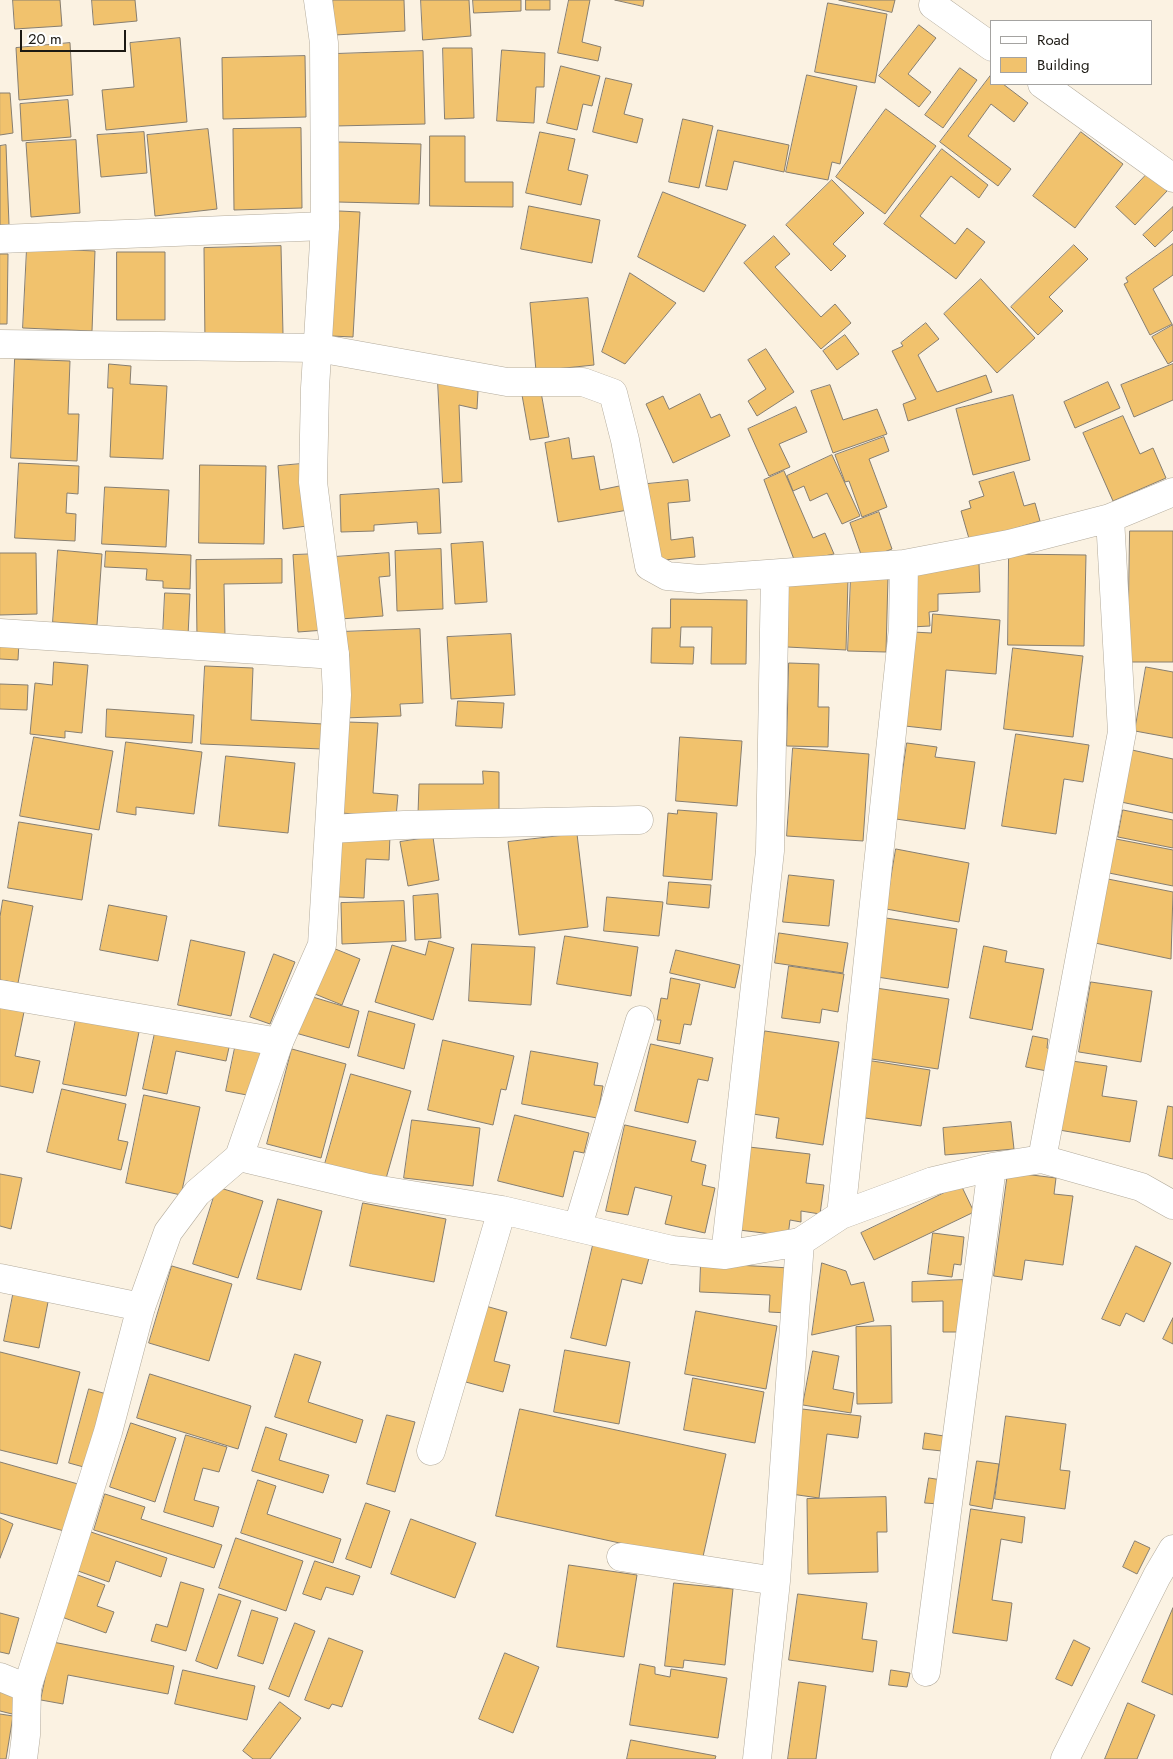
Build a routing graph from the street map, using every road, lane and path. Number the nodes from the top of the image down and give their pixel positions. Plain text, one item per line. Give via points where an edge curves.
1 (318, 0) edge
2 (933, 5) dead end
3 (990, 46) edge
4 (1043, 85) edge
5 (1173, 178) edge
6 (325, 226) junction
7 (0, 239) edge
8 (0, 344) edge
9 (318, 348) junction
10 (1173, 492) edge
11 (1110, 518) junction
12 (904, 564) junction
13 (775, 575) junction
14 (0, 632) edge
15 (335, 655) junction
16 (638, 820) dead end
17 (330, 828) junction
18 (0, 994) edge
19 (640, 1020) dead end
20 (279, 1042) junction
21 (238, 1157) junction
22 (1042, 1159) junction
23 (992, 1166) junction
24 (1173, 1205) edge
25 (502, 1210) junction
26 (842, 1215) junction
27 (578, 1226) junction
28 (800, 1242) junction
29 (725, 1255) junction
30 (0, 1278) edge
31 (140, 1307) junction
32 (431, 1452) dead end
33 (1173, 1548) edge
34 (621, 1557) dead end
35 (776, 1581) junction
36 (926, 1672) dead end
37 (0, 1678) edge
38 (27, 1688) junction
39 (22, 1759) edge
40 (756, 1759) edge
41 (1065, 1759) edge

1 - 6 street via 324,43
2 - 3 street
4 - 5 street
6 - 7 street
6 - 9 street
8 - 9 street
9 - 13 street via 507,382 583,382 613,393 649,566 667,576 698,579
9 - 15 street via 314,482
10 - 11 street
11 - 12 street via 1009,544
11 - 22 street via 1122,732
12 - 13 street
12 - 26 street via 903,628
13 - 29 street via 770,851
14 - 15 street
15 - 17 street via 337,695
16 - 17 street
17 - 20 street via 322,945
18 - 20 street
19 - 27 street
20 - 21 street
21 - 25 street via 369,1188
21 - 31 street via 197,1193 168,1232
22 - 23 street
22 - 24 street via 1141,1187
23 - 26 street via 933,1181
23 - 36 street
25 - 27 street
25 - 32 street
26 - 28 street
27 - 29 street via 672,1250
28 - 29 street
28 - 35 street
30 - 31 street
31 - 38 street via 108,1432
33 - 41 street
34 - 35 street
35 - 40 street
37 - 38 street
38 - 39 street

